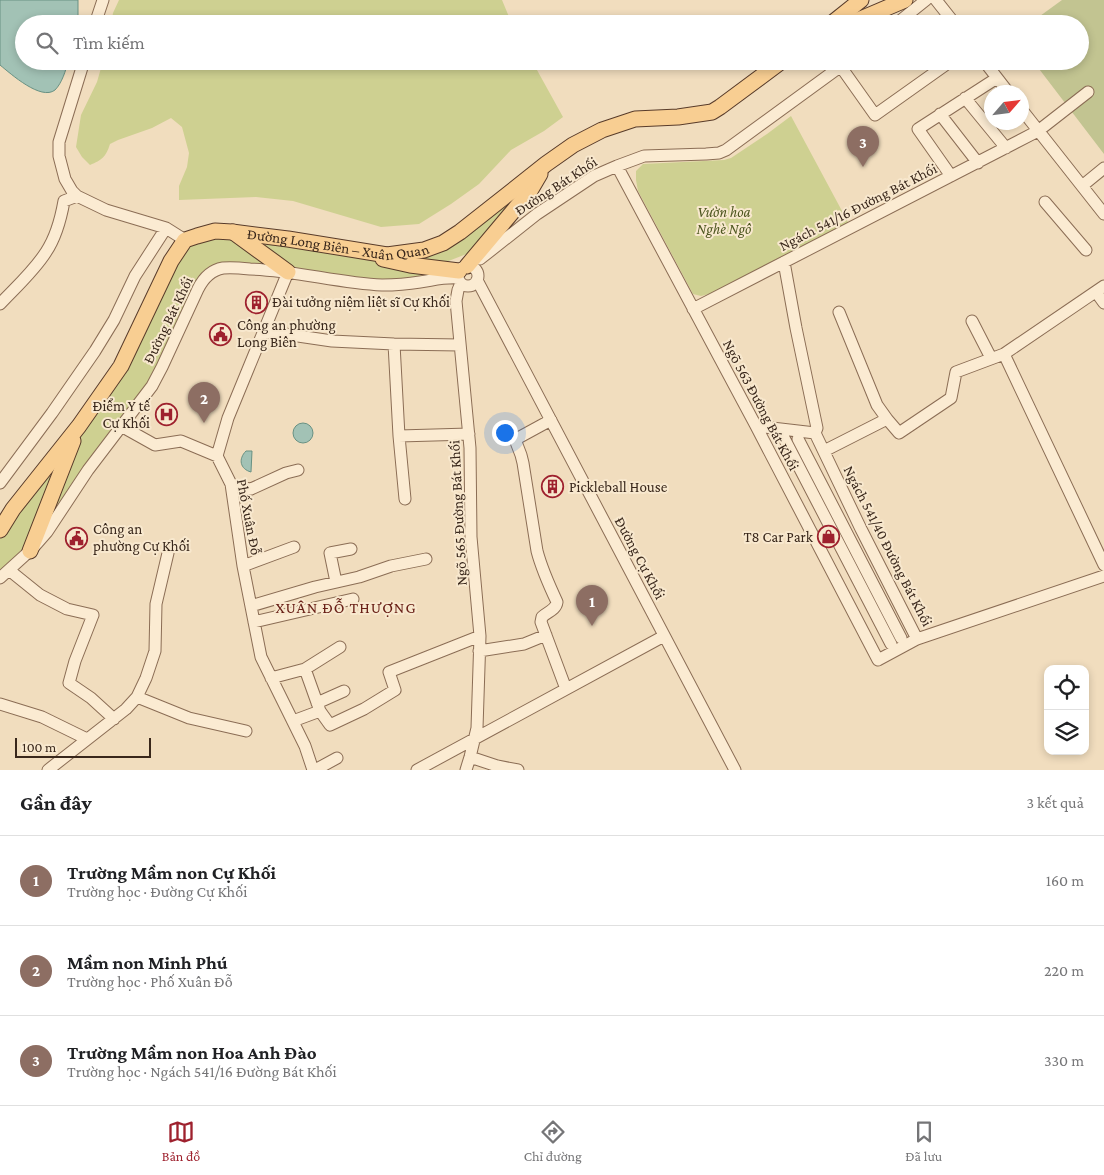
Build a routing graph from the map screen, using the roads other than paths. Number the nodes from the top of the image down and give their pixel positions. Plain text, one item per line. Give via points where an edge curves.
1 (103, 0) edge
2 (861, 0) edge
3 (904, 0) edge
4 (926, 0) edge
5 (936, 0) edge
6 (98, 15) edge
7 (842, 15) edge
8 (870, 15) edge
9 (907, 15) edge
10 (948, 15) edge
11 (81, 70) edge
12 (770, 70) edge
13 (837, 70) edge
14 (849, 70) edge
15 (938, 70) edge
16 (991, 70) edge
17 (997, 78) junction
18 (1002, 85) edge
19 (1088, 92) dead end
20 (965, 98) junction
21 (940, 114) junction
22 (1029, 119) edge
23 (1038, 131) junction
24 (1006, 148) junction
25 (978, 162) junction
26 (546, 164) junction
27 (617, 166) junction
28 (1104, 168) edge
29 (951, 176) junction
30 (1082, 186) junction
31 (77, 196) junction
32 (1100, 201) edge
33 (1045, 202) dead end
34 (1104, 214) edge
35 (166, 228) junction
36 (232, 232) junction
37 (185, 240) junction
38 (353, 250) junction
39 (1086, 250) dead end
40 (784, 262) junction
41 (288, 272) junction
42 (463, 273) junction
43 (477, 280) junction
44 (1100, 289) edge
45 (1104, 303) edge
46 (0, 304) edge
47 (692, 309) junction
48 (839, 312) dead end
49 (972, 321) dead end
50 (264, 331) junction
51 (394, 344) junction
52 (460, 345) junction
53 (1004, 354) junction
54 (991, 358) junction
55 (887, 419) junction
56 (551, 420) junction
57 (79, 426) junction
58 (121, 426) junction
59 (756, 426) junction
60 (815, 433) junction
61 (469, 434) junction
62 (399, 436) junction
63 (784, 438) dead end
64 (798, 439) dead end
65 (824, 451) junction
66 (217, 456) junction
67 (298, 470) dead end
68 (0, 483) edge
69 (230, 484) junction
70 (404, 499) dead end
71 (0, 530) edge
72 (847, 536) junction
73 (294, 547) dead end
74 (351, 549) dead end
75 (30, 551) junction
76 (820, 551) junction
77 (168, 553) dead end
78 (426, 559) dead end
79 (1104, 565) edge
80 (243, 566) junction
81 (4, 574) edge
82 (1104, 576) edge
83 (336, 582) junction
84 (353, 599) dead end
85 (251, 606) junction
86 (254, 622) junction
87 (546, 635) junction
88 (480, 636) junction
89 (664, 636) junction
90 (917, 639) junction
91 (896, 641) dead end
92 (340, 647) dead end
93 (480, 651) junction
94 (305, 669) junction
95 (272, 678) junction
96 (566, 690) junction
97 (344, 692) dead end
98 (137, 697) junction
99 (0, 704) edge
100 (319, 707) junction
101 (114, 719) junction
102 (293, 721) junction
103 (246, 731) dead end
104 (87, 739) junction
105 (474, 739) junction
106 (470, 757) junction
107 (337, 758) dead end
108 (48, 770) edge
109 (314, 770) edge
110 (417, 770) edge
111 (466, 770) edge
112 (518, 770) edge
113 (735, 770) edge

1 - 6 street
2 - 7 main road
3 - 8 main road
4 - 9 street
5 - 10 street
11 - 31 street via 59,142 65,179
12 - 26 main road, Đường Long Biên – Xuân Quan via 712,112 635,120 602,130
13 - 27 street, Đường Bát Khối via 726,150 706,154 644,156
14 - 15 street via 876,115
16 - 17 street
17 - 18 street
17 - 20 street
19 - 23 street, Ngách 541/16 Đường Bát Khối
20 - 21 street
20 - 24 street
21 - 25 street
21 - 29 street via 918,129
22 - 23 street
23 - 24 street, Ngách 541/16 Đường Bát Khối
23 - 30 street
24 - 25 street, Ngách 541/16 Đường Bát Khối
25 - 29 street, Ngách 541/16 Đường Bát Khối
26 - 38 main road, Đường Long Biên – Xuân Quan via 443,243 424,250 387,255
26 - 42 main road via 530,191
27 - 42 street, Đường Bát Khối via 594,176 537,214
27 - 47 street, Ngõ 563 Đường Bát Khối
28 - 30 street
29 - 40 street, Ngách 541/16 Đường Bát Khối
30 - 32 street
31 - 35 street via 106,210
31 - 46 street via 64,201 60,221 47,251
32 - 34 street
33 - 39 street
35 - 37 street
35 - 68 street via 135,276 95,351
36 - 37 main road, Đường Long Biên – Xuân Quan via 215,231
36 - 38 main road, Đường Long Biên – Xuân Quan
36 - 41 main road
37 - 57 main road via 171,261 122,366
38 - 42 main road via 394,262
40 - 47 street, Ngách 541/16 Đường Bát Khối
40 - 60 street via 818,428
41 - 42 street, Đường Bát Khối via 383,285 420,282
41 - 50 street
41 - 58 street, Đường Bát Khối via 221,268 210,273 198,289 155,380
42 - 43 street, Đường Cự Khối via 477,274
42 - 43 street via 463,285 470,286
42 - 52 street, Ngõ 565 Đường Bát Khối via 456,301
43 - 56 street, Đường Cự Khối
44 - 45 street
44 - 53 street
47 - 59 street, Ngõ 563 Đường Bát Khối
48 - 55 street via 877,404
49 - 54 street
50 - 51 street via 332,341
50 - 66 street via 228,418
51 - 52 street
51 - 62 street
52 - 61 street, Ngõ 565 Đường Bát Khối
53 - 54 street
53 - 79 street
54 - 55 street via 956,372 951,398 899,433
55 - 65 street
56 - 87 street via 516,442 523,464 540,565 557,602 556,607 541,620
56 - 89 street, Đường Cự Khối
57 - 71 main road
57 - 75 main road
58 - 66 street via 155,445 181,441
58 - 75 street, Đường Bát Khối via 47,532
59 - 60 street
59 - 76 street, Ngõ 563 Đường Bát Khối
60 - 65 street
61 - 62 street
61 - 88 street, Ngõ 565 Đường Bát Khối via 471,537
62 - 70 street
63 - 72 street
64 - 72 street
65 - 90 street, Ngách 541/40 Đường Bát Khối
66 - 69 street, Phố Xuân Đỗ
67 - 69 street via 251,489
69 - 80 street, Phố Xuân Đỗ
72 - 76 street
72 - 91 street
73 - 80 street
74 - 83 street via 330,553
75 - 81 street, Đường Bát Khối
76 - 90 street, Ngõ 563 Đường Bát Khối via 878,660
77 - 98 street via 156,604 155,651
78 - 83 street
80 - 85 street, Phố Xuân Đỗ
81 - 101 street via 67,609 93,615 69,683
82 - 90 street, Ngách 541/40 Đường Bát Khối
83 - 85 street
84 - 86 street
85 - 86 street, Phố Xuân Đỗ
86 - 95 street, Phố Xuân Đỗ via 261,657
87 - 93 street via 524,644
87 - 96 street
88 - 93 street, Ngõ 565 Đường Bát Khối
88 - 100 street via 389,672 395,690 330,725
89 - 96 street
89 - 113 street, Đường Cự Khối
92 - 94 street
93 - 105 street, Ngõ 565 Đường Bát Khối
94 - 95 street
94 - 100 street
95 - 102 street, Phố Xuân Đỗ
96 - 105 street
97 - 100 street
98 - 101 street
98 - 103 street via 189,718
99 - 104 street via 42,717
100 - 102 street
101 - 104 street
102 - 109 street, Phố Xuân Đỗ
104 - 108 street
105 - 106 street, Ngõ 565 Đường Bát Khối
105 - 110 street
106 - 111 street, Ngõ 565 Đường Bát Khối
106 - 112 street
107 - 109 street

